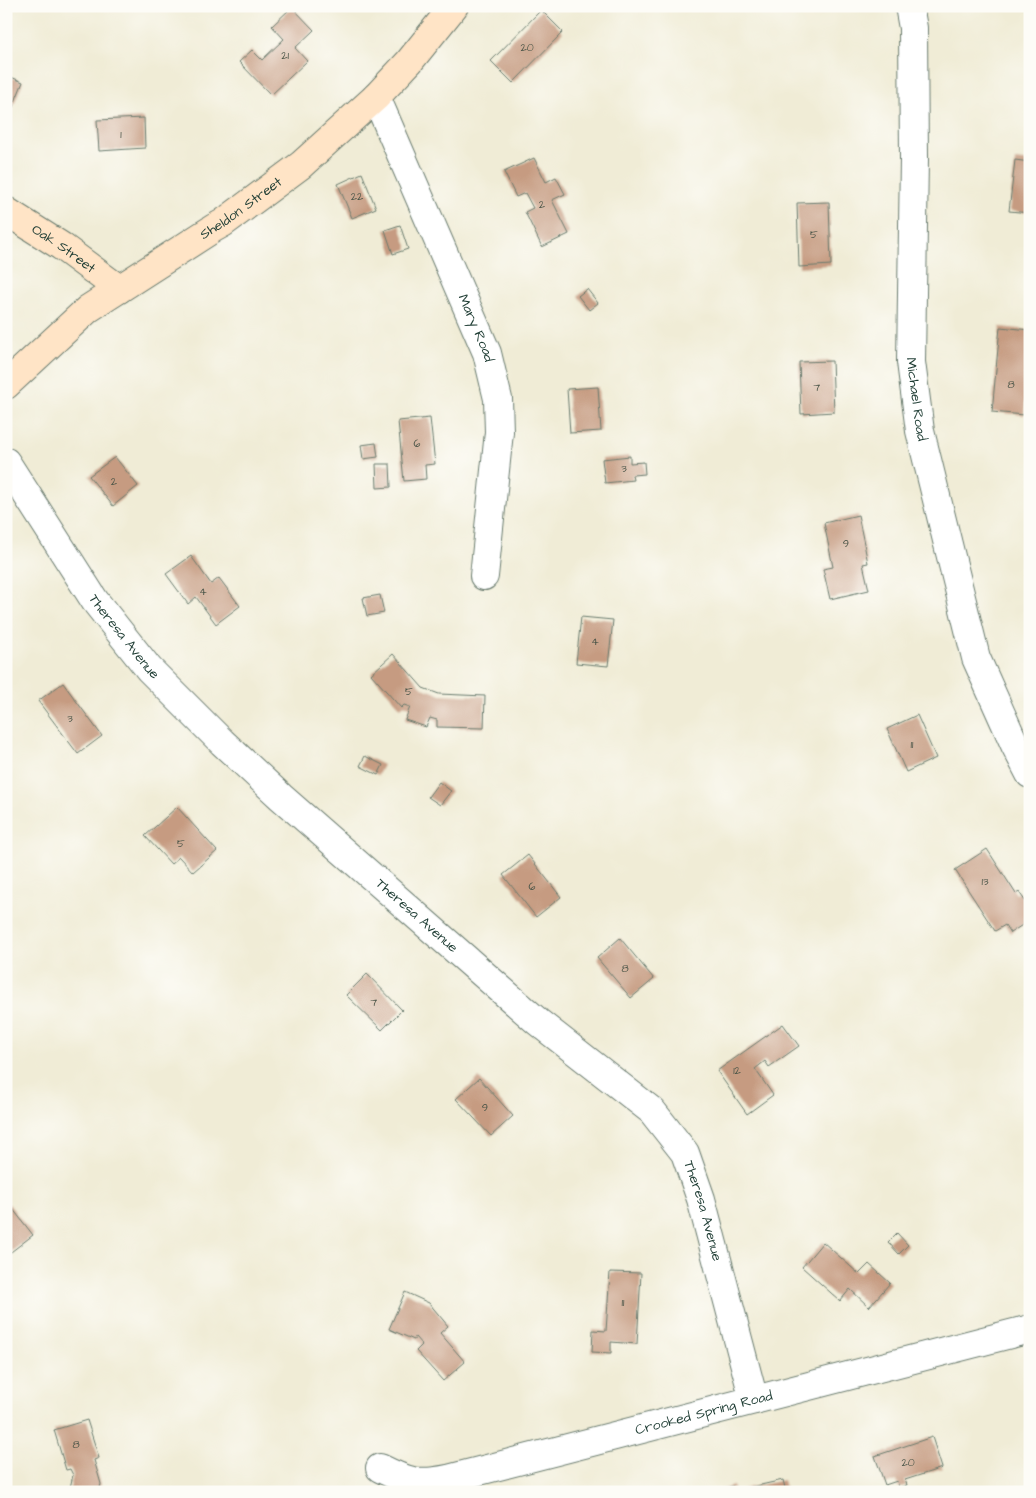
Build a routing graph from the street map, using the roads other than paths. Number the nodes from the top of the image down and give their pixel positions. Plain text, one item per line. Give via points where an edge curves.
1 (454, 6) edge
2 (909, 6) edge
3 (376, 97) junction
4 (6, 211) edge
5 (119, 289) junction
6 (6, 385) edge
7 (6, 462) edge
8 (484, 576) dead end
9 (1030, 774) edge
10 (1030, 1329) edge
11 (754, 1400) junction
12 (380, 1468) dead end

1 - 3 street, Sheldon Street
2 - 9 street, Michael Road via 914,48 911,362 920,431 976,658
3 - 5 street, Sheldon Street via 301,165 223,223
3 - 8 street, Mary Road via 488,353 498,399 499,432
4 - 5 street, Oak Street
5 - 6 street, Sheldon Street via 88,309
7 - 11 street, Theresa Avenue via 95,601 150,669 215,736 531,1016 658,1118 685,1153 701,1199
10 - 11 street, Crooked Spring Road
11 - 12 street, Crooked Spring Road via 427,1483 408,1481

